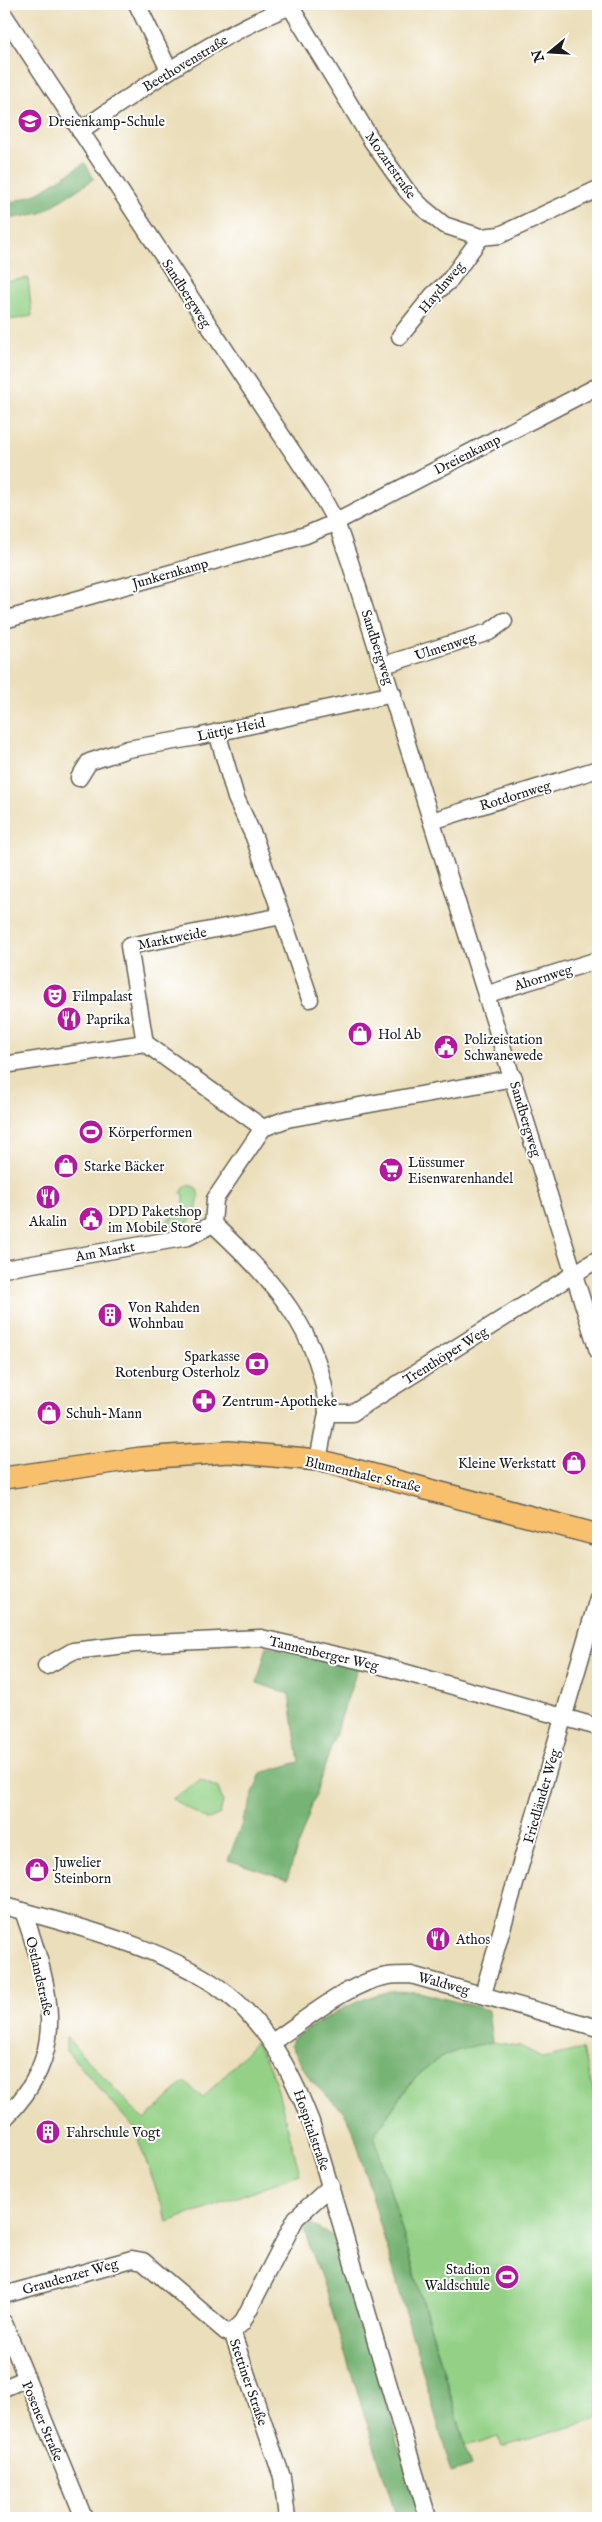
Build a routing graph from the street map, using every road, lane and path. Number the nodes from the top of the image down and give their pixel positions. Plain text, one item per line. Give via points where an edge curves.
1 (137, 4) edge
2 (293, 5) edge
3 (4, 15) edge
4 (169, 70) junction
5 (80, 131) junction
6 (598, 189) edge
7 (481, 237) junction
8 (400, 336) dead end
9 (598, 386) edge
10 (336, 522) junction
11 (4, 620) edge
12 (504, 621) dead end
13 (384, 665) junction
14 (393, 694) junction
15 (217, 732) junction
16 (598, 769) edge
17 (79, 778) dead end
18 (432, 821) junction
19 (282, 916) junction
20 (598, 960) edge
21 (488, 994) junction
22 (310, 999) dead end
23 (145, 1043) junction
24 (4, 1065) edge
25 (514, 1078) junction
26 (263, 1128) junction
27 (212, 1224) junction
28 (598, 1259) edge
29 (4, 1269) edge
30 (574, 1274) junction
31 (598, 1351) edge
32 (327, 1413) junction
33 (318, 1460) junction
34 (4, 1478) edge
35 (598, 1535) edge
36 (598, 1598) edge
37 (46, 1666) dead end
38 (564, 1717) junction
39 (598, 1727) edge
40 (4, 1906) edge
41 (23, 1911) junction
42 (483, 1994) junction
43 (598, 2028) edge
44 (272, 2042) junction
45 (4, 2119) edge
46 (331, 2186) junction
47 (4, 2295) edge
48 (4, 2323) edge
49 (232, 2332) junction
50 (25, 2379) junction
51 (4, 2388) edge
52 (84, 2518) edge
53 (287, 2518) edge
54 (428, 2518) edge

1 - 4 street
2 - 4 street, Beethovenstraße
2 - 7 street, Mozartstraße via 372,141 407,191 444,225
3 - 5 street, Sandbergweg
4 - 5 street, Beethovenstraße
5 - 10 street, Sandbergweg via 321,494
6 - 7 street, Mozartstraße via 510,232
7 - 8 street, Haydnweg via 449,281 433,295
9 - 10 street, Dreienkamp
10 - 11 street, Junkernkamp via 306,535
10 - 13 street, Sandbergweg
12 - 13 street, Ulmenweg via 489,632
13 - 14 street, Sandbergweg
14 - 15 street, Lüttje Heid
14 - 18 street, Sandbergweg
15 - 17 street, Lüttje Heid via 128,749 89,762
15 - 19 street via 236,798 254,837
16 - 18 street, Rotdornweg
18 - 21 street, Sandbergweg
19 - 22 street
19 - 23 street, Marktweide via 129,946
20 - 21 street, Ahornweg
21 - 25 street, Sandbergweg
23 - 24 street
23 - 26 street
25 - 26 street via 287,1119
25 - 30 street, Sandbergweg
26 - 27 street via 215,1199
27 - 29 street, Am Markt via 188,1237
27 - 32 street via 256,1264 282,1296 308,1337 322,1372
28 - 30 street, Trenthöper Weg
30 - 31 street, Sandbergweg
30 - 32 street, Trenthöper Weg via 352,1413
32 - 33 street
33 - 34 main road, Blumenthaler Straße via 229,1452 141,1458
33 - 35 main road, Blumenthaler Straße
36 - 38 street, Friedländer Weg
37 - 38 street, Tannenberger Weg via 74,1651 134,1644 260,1638 375,1664
38 - 39 street, Tannenberger Weg
38 - 42 street, Friedländer Weg
40 - 41 street, Hospitalstraße
41 - 44 street, Hospitalstraße via 107,1936 196,1972 246,2010
41 - 45 street, Ostlandstraße via 41,1969 50,2034 45,2058 34,2084
42 - 43 street, Waldweg
42 - 44 street, Waldweg via 411,1975 387,1976 342,1996
44 - 46 street, Hospitalstraße via 294,2080
46 - 49 street, Stettiner Straße via 296,2218 242,2323
46 - 54 street, Hospitalstraße
47 - 49 street, Graudenzer Weg via 132,2259 143,2262 226,2332
48 - 50 street, Posener Straße
49 - 53 street, Stettiner Straße via 282,2477
50 - 51 street
50 - 52 street, Posener Straße

